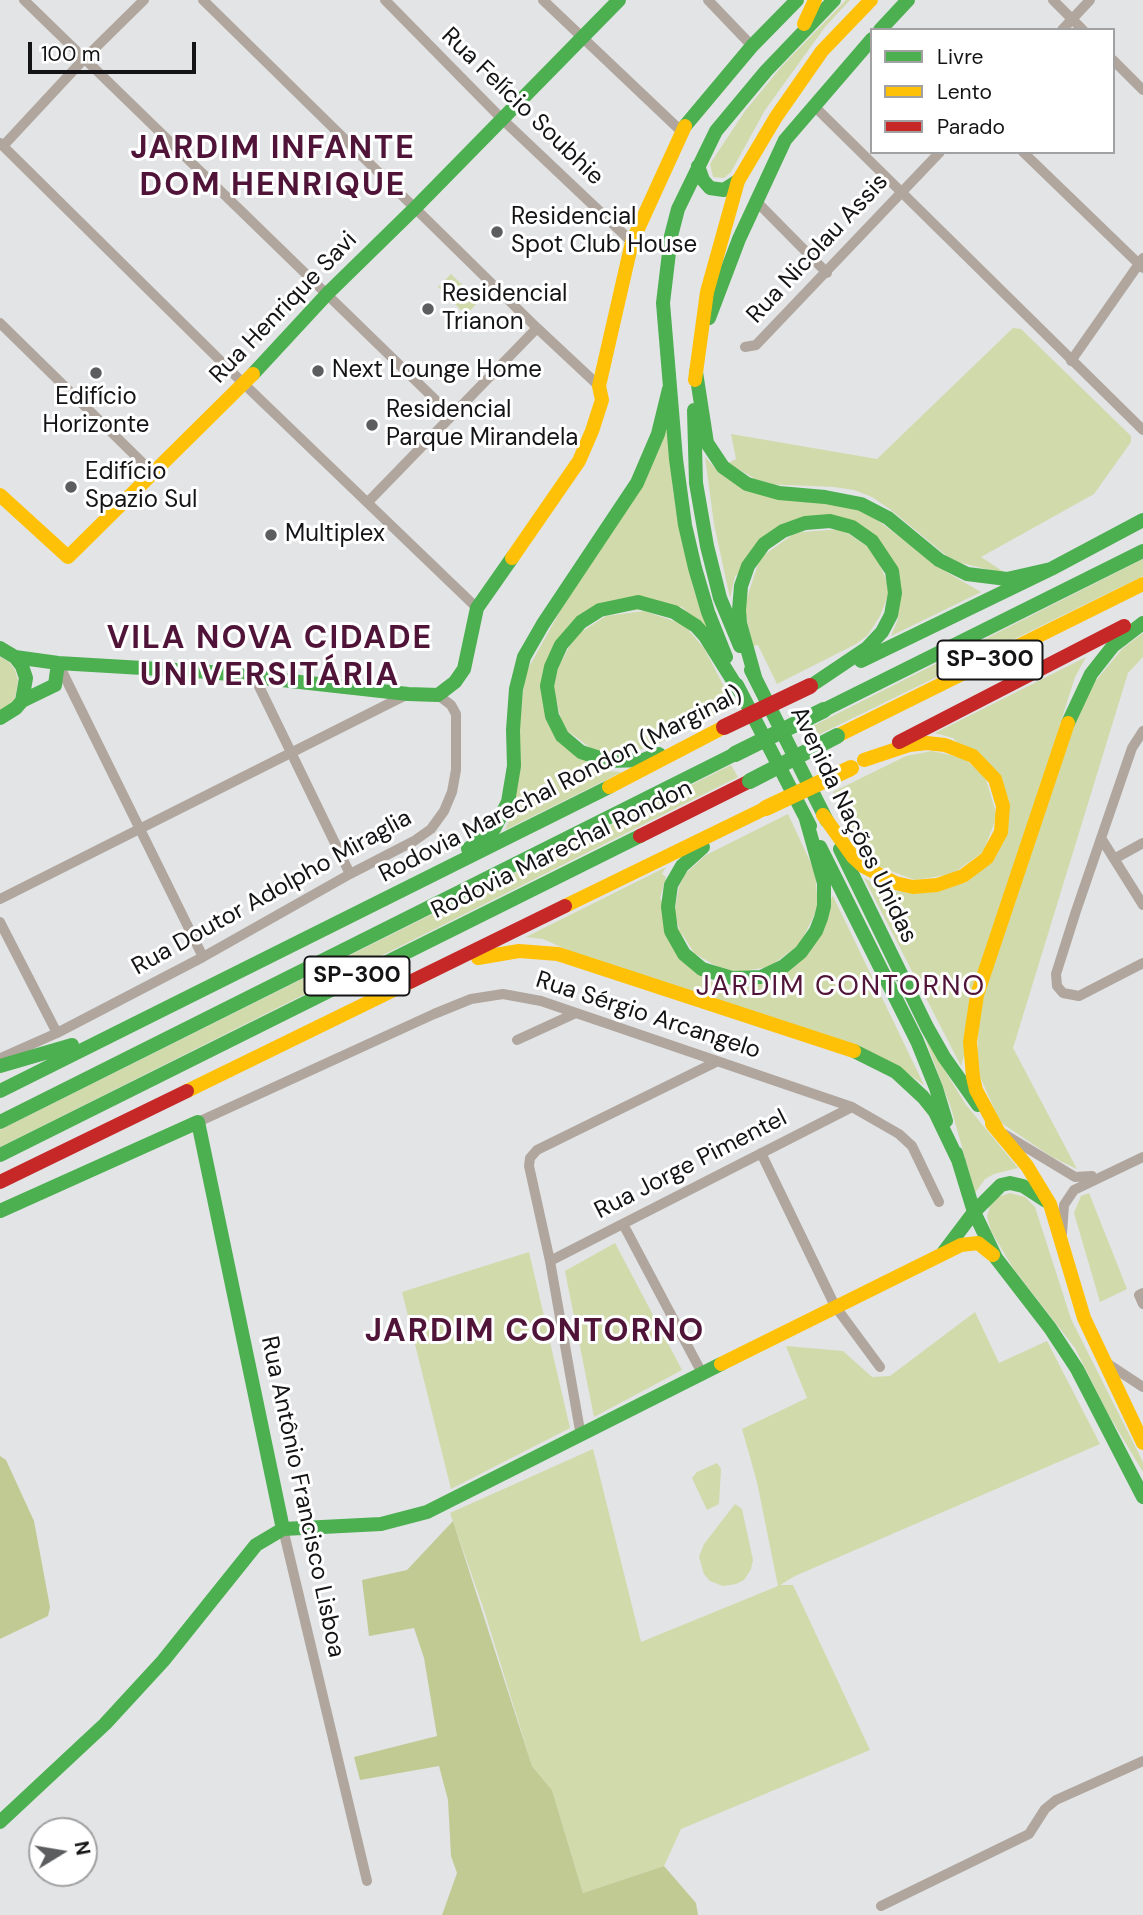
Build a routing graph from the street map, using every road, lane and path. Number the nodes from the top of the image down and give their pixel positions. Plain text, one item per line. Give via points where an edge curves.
1 (24, 0) edge
2 (144, 0) edge
3 (203, 0) edge
4 (385, 0) edge
5 (543, 0) edge
6 (619, 0) edge
7 (708, 0) edge
8 (797, 0) edge
9 (815, 0) edge
10 (834, 0) edge
11 (871, 0) edge
12 (884, 0) edge
13 (908, 0) edge
14 (1053, 0) edge
15 (1090, 0) edge
16 (858, 14) junction
17 (1072, 19) junction
18 (889, 27) edge
19 (1064, 28) edge
20 (1081, 28) edge
21 (800, 33) junction
22 (580, 37) junction
23 (870, 41) edge
24 (752, 46) junction
25 (84, 59) junction
26 (1115, 62) edge
27 (1143, 90) edge
28 (814, 106) junction
29 (501, 118) junction
30 (681, 131) junction
31 (1, 145) edge
32 (938, 154) edge
33 (1025, 154) edge
34 (698, 166) junction
35 (738, 181) junction
36 (902, 190) junction
37 (757, 202) junction
38 (415, 208) junction
39 (632, 242) junction
40 (1141, 263) edge
41 (827, 273) junction
42 (328, 293) junction
43 (0, 323) edge
44 (537, 328) junction
45 (698, 345) junction
46 (745, 347) dead end
47 (1071, 361) junction
48 (696, 372) junction
49 (244, 384) junction
50 (599, 386) junction
51 (670, 389) junction
52 (451, 415) junction
53 (1143, 430) edge
54 (154, 474) junction
55 (0, 495) edge
56 (368, 502) junction
57 (1143, 520) edge
58 (1143, 551) edge
59 (1051, 569) junction
60 (1143, 584) edge
61 (477, 608) junction
62 (1143, 616) edge
63 (1143, 623) edge
64 (0, 648) edge
65 (15, 657) junction
66 (58, 663) junction
67 (254, 676) junction
68 (755, 677) junction
69 (812, 685) junction
70 (740, 692) junction
71 (408, 694) junction
72 (438, 695) junction
73 (22, 701) junction
74 (0, 718) edge
75 (1143, 731) edge
76 (700, 740) junction
77 (290, 754) junction
78 (858, 764) junction
79 (823, 814) junction
80 (744, 819) junction
81 (806, 819) junction
82 (140, 829) junction
83 (1101, 838) junction
84 (1143, 843) edge
85 (1114, 859) junction
86 (350, 874) junction
87 (417, 883) junction
88 (0, 899) edge
89 (1143, 905) edge
90 (0, 922) edge
91 (203, 957) junction
92 (1143, 963) edge
93 (434, 971) junction
94 (576, 1013) junction
95 (117, 1032) junction
96 (57, 1033) junction
97 (517, 1040) dead end
98 (0, 1059) edge
99 (716, 1062) junction
100 (0, 1066) edge
101 (0, 1091) edge
102 (852, 1107) junction
103 (0, 1122) edge
104 (198, 1122) junction
105 (998, 1131) junction
106 (761, 1153) junction
107 (0, 1155) edge
108 (1143, 1157) edge
109 (959, 1162) junction
110 (1103, 1175) junction
111 (0, 1182) edge
112 (939, 1202) dead end
113 (1050, 1204) junction
114 (0, 1211) edge
115 (974, 1212) junction
116 (623, 1224) junction
117 (1062, 1244) junction
118 (942, 1254) junction
119 (996, 1258) junction
120 (550, 1261) junction
121 (835, 1306) junction
122 (1103, 1361) junction
123 (880, 1367) dead end
124 (703, 1374) junction
125 (1143, 1387) edge
126 (581, 1436) junction
127 (1143, 1443) edge
128 (1143, 1497) edge
129 (283, 1529) junction
130 (1143, 1760) edge
131 (0, 1822) edge
132 (367, 1881) dead end
133 (881, 1906) dead end

1 - 25 street
2 - 25 street
3 - 38 street
4 - 29 street, Rua Felício Soubhie
5 - 22 street
6 - 22 main road, Rua Henrique Savi
7 - 24 street
8 - 24 main road
9 - 21 main road
10 - 21 main road, Avenida Nações Unidas
11 - 16 main road, Avenida Nações Unidas
12 - 16 main road
13 - 18 main road
14 - 17 street
15 - 17 street
16 - 35 main road, Avenida Nações Unidas via 822,51
17 - 19 street
17 - 20 street
21 - 34 main road, Avenida Nações Unidas via 716,131
22 - 29 main road, Rua Henrique Savi
22 - 30 street
23 - 28 main road, Avenida Nações Unidas
24 - 30 main road
25 - 31 street
25 - 42 street
26 - 27 street
28 - 36 street
28 - 37 main road, Avenida Nações Unidas via 785,140
29 - 38 main road, Rua Henrique Savi
29 - 39 street, Rua Felício Soubhie
30 - 39 main road
31 - 49 street
32 - 36 street, Rua Nicolau Assis
33 - 40 street
34 - 35 main road via 710,188 724,190
34 - 51 main road, Avenida Nações Unidas via 678,209 666,267 663,303
35 - 45 main road, Avenida Nações Unidas via 710,279
36 - 41 street, Rua Nicolau Assis
36 - 47 street
37 - 41 street
37 - 45 main road, Avenida Nações Unidas
38 - 42 main road, Rua Henrique Savi
38 - 44 street
39 - 50 main road
40 - 47 street
41 - 46 street, Rua Nicolau Assis via 756,345
42 - 49 main road, Rua Henrique Savi
42 - 52 street
43 - 54 street
44 - 50 street
44 - 52 street
45 - 48 main road, Avenida Nações Unidas
47 - 53 street
48 - 59 main road via 707,443 734,477 761,489 861,504 888,518 939,560 967,574 1007,579
48 - 68 main road, Avenida Nações Unidas via 694,447 704,535 730,626
49 - 54 main road, Rua Henrique Savi
49 - 56 street
50 - 61 main road via 602,400 579,461
51 - 70 main road, Avenida Nações Unidas via 685,525 705,602
51 - 87 main road via 658,434 636,483 524,657 516,689 512,783 501,818 480,841
52 - 56 street
54 - 55 main road, Rua Henrique Savi via 68,557
56 - 61 street
57 - 59 main road, Rodovia Marechal Rondon (Marginal)
58 - 103 main road, Rodovia Marechal Rondon / SP-300, bridge
59 - 69 main road, Rodovia Marechal Rondon (Marginal)
60 - 107 main road, Rodovia Marechal Rondon / SP-300, bridge
61 - 72 main road via 464,669
62 - 78 main road
63 - 105 main road via 1103,658 1071,714 977,995 970,1042 973,1077
64 - 65 main road
65 - 66 main road
65 - 73 main road via 26,678
66 - 67 main road
66 - 73 main road via 55,685
66 - 82 street
67 - 71 main road
67 - 77 street
68 - 69 main road via 739,610 748,566 764,544 783,531 830,521 852,527 872,541 892,571 895,593 882,632 867,648
68 - 79 main road, Avenida Nações Unidas
69 - 76 main road, Rodovia Marechal Rondon (Marginal), bridge
70 - 76 main road via 696,626 662,607 638,603 610,607 588,617 567,637 551,667 547,696 556,725 571,746 594,758 628,761
70 - 81 main road, Avenida Nações Unidas
71 - 72 main road
71 - 77 street
72 - 86 street, Rua Doutor Adolpho Miraglia via 451,705 457,727 456,770 444,811 431,829 414,841
73 - 74 main road
75 - 83 street via 1132,748
76 - 87 main road, Rodovia Marechal Rondon (Marginal)
77 - 82 street
77 - 86 street
78 - 79 main road via 909,745 928,743 973,757 995,779 1003,806 1001,832 987,858 963,876 937,885 895,883 853,857
78 - 80 main road, bridge
79 - 105 main road, Avenida Nações Unidas via 927,1027 963,1086
80 - 81 main road via 682,866 671,885 668,907 671,931 684,954 711,974 742,979 761,977 784,966 816,931 824,906 824,883
80 - 93 main road
81 - 109 main road, Avenida Nações Unidas via 917,1041
82 - 88 street
82 - 91 street
83 - 85 street
83 - 92 street via 1056,974 1057,986 1062,993 1079,996
84 - 85 street
85 - 89 street
86 - 91 street, Rua Doutor Adolpho Miraglia
87 - 95 main road, Rodovia Marechal Rondon (Marginal)
90 - 96 street
91 - 96 street, Rua Doutor Adolpho Miraglia
93 - 109 main road via 499,953 558,954 862,1054 895,1072 923,1097
93 - 111 main road
94 - 97 street
94 - 99 street, Rua Sérgio Arcangelo
94 - 104 street, Rua Sérgio Arcangelo via 503,994 471,999
95 - 100 main road
95 - 101 main road, Rodovia Marechal Rondon (Marginal)
96 - 98 street, Rua Doutor Adolpho Miraglia
99 - 102 street, Rua Sérgio Arcangelo
99 - 120 street via 539,1149 530,1158
102 - 106 street, Rua Jorge Pimentel
102 - 112 street, Rua Sérgio Arcangelo via 900,1134 912,1146
104 - 114 main road, Rua Sérgio Arcangelo
104 - 129 main road, Rua Antônio Francisco Lisboa
105 - 110 street via 1075,1177
105 - 113 main road, Avenida Nações Unidas
106 - 116 street, Rua Jorge Pimentel
106 - 121 street
108 - 110 street
109 - 115 main road, Avenida Nações Unidas
110 - 117 street via 1066,1199
113 - 115 main road via 1032,1190 1010,1183 996,1188
113 - 117 main road, Avenida Nações Unidas
115 - 118 main road
115 - 119 main road, Avenida Nações Unidas
116 - 120 street, Rua Jorge Pimentel
116 - 124 street
117 - 122 main road, Avenida Nações Unidas via 1078,1302
118 - 119 main road via 978,1243
118 - 121 main road
119 - 128 main road, Avenida Nações Unidas via 1077,1369
120 - 126 street
121 - 123 street
121 - 124 main road
122 - 125 street
122 - 127 main road, Avenida Nações Unidas
124 - 126 main road
126 - 129 main road via 427,1512 381,1524
129 - 131 main road via 248,1543 163,1661 105,1724
129 - 132 street, Rua Antônio Francisco Lisboa
130 - 133 street via 1056,1800 1029,1834

